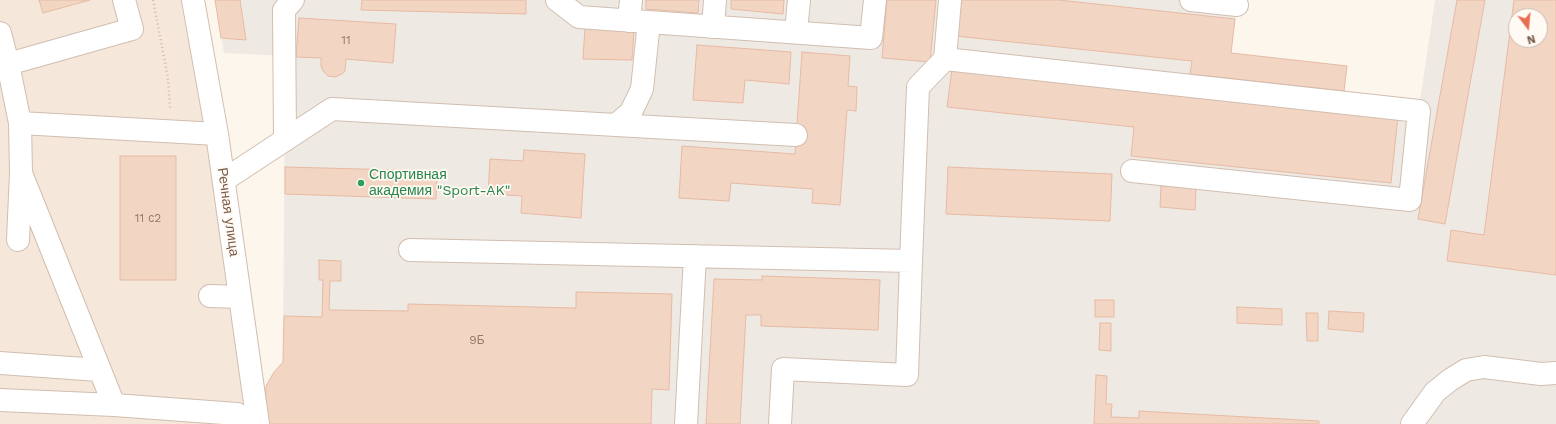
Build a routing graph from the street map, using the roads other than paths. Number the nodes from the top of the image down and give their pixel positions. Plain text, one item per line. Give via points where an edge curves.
1 (124, 0) edge
2 (193, 0) edge
3 (293, 0) edge
4 (557, 0) edge
5 (715, 0) edge
6 (799, 0) edge
7 (875, 0) edge
8 (950, 0) edge
9 (1190, 0) edge
10 (1237, 4) dead end
11 (636, 14) edge
12 (713, 27) junction
13 (796, 32) junction
14 (0, 33) edge
15 (945, 60) junction
16 (8, 64) junction
17 (7, 98) edge
18 (20, 123) junction
19 (616, 125) junction
20 (218, 134) junction
21 (796, 135) dead end
22 (284, 140) junction
23 (1132, 170) dead end
24 (21, 173) junction
25 (224, 180) junction
26 (9, 239) edge
27 (49, 242) junction
28 (410, 250) dead end
29 (695, 256) junction
30 (911, 261) junction
31 (210, 296) dead end
32 (240, 297) junction
33 (0, 363) edge
34 (99, 370) junction
35 (1556, 372) edge
36 (0, 400) edge
37 (114, 405) junction
38 (241, 424) edge
39 (258, 424) edge
40 (686, 424) edge
41 (780, 424) edge
42 (1412, 424) edge

1 - 16 street via 132,29
2 - 20 street, Речная улица
3 - 22 street via 284,10
4 - 11 street via 579,17
5 - 12 street
6 - 13 street
7 - 13 street via 871,38
8 - 15 street
9 - 10 street
11 - 12 street
11 - 19 street via 642,89 631,112
12 - 13 street
14 - 16 street
15 - 23 street via 1419,111 1410,200
15 - 30 street via 918,87
16 - 17 street
17 - 18 street
18 - 20 street
18 - 24 street
19 - 21 street
19 - 22 street via 332,109
20 - 25 street, Речная улица
22 - 25 street
24 - 26 street
24 - 27 street
25 - 32 street, Речная улица
26 - 27 street
27 - 34 street
28 - 29 street
29 - 30 street
29 - 40 street
30 - 41 street via 906,375 783,369
31 - 32 street
32 - 39 street, Речная улица
33 - 34 street
34 - 37 street
35 - 42 street via 1541,374 1484,367 1466,370 1436,392
36 - 37 street
37 - 38 street via 237,414

